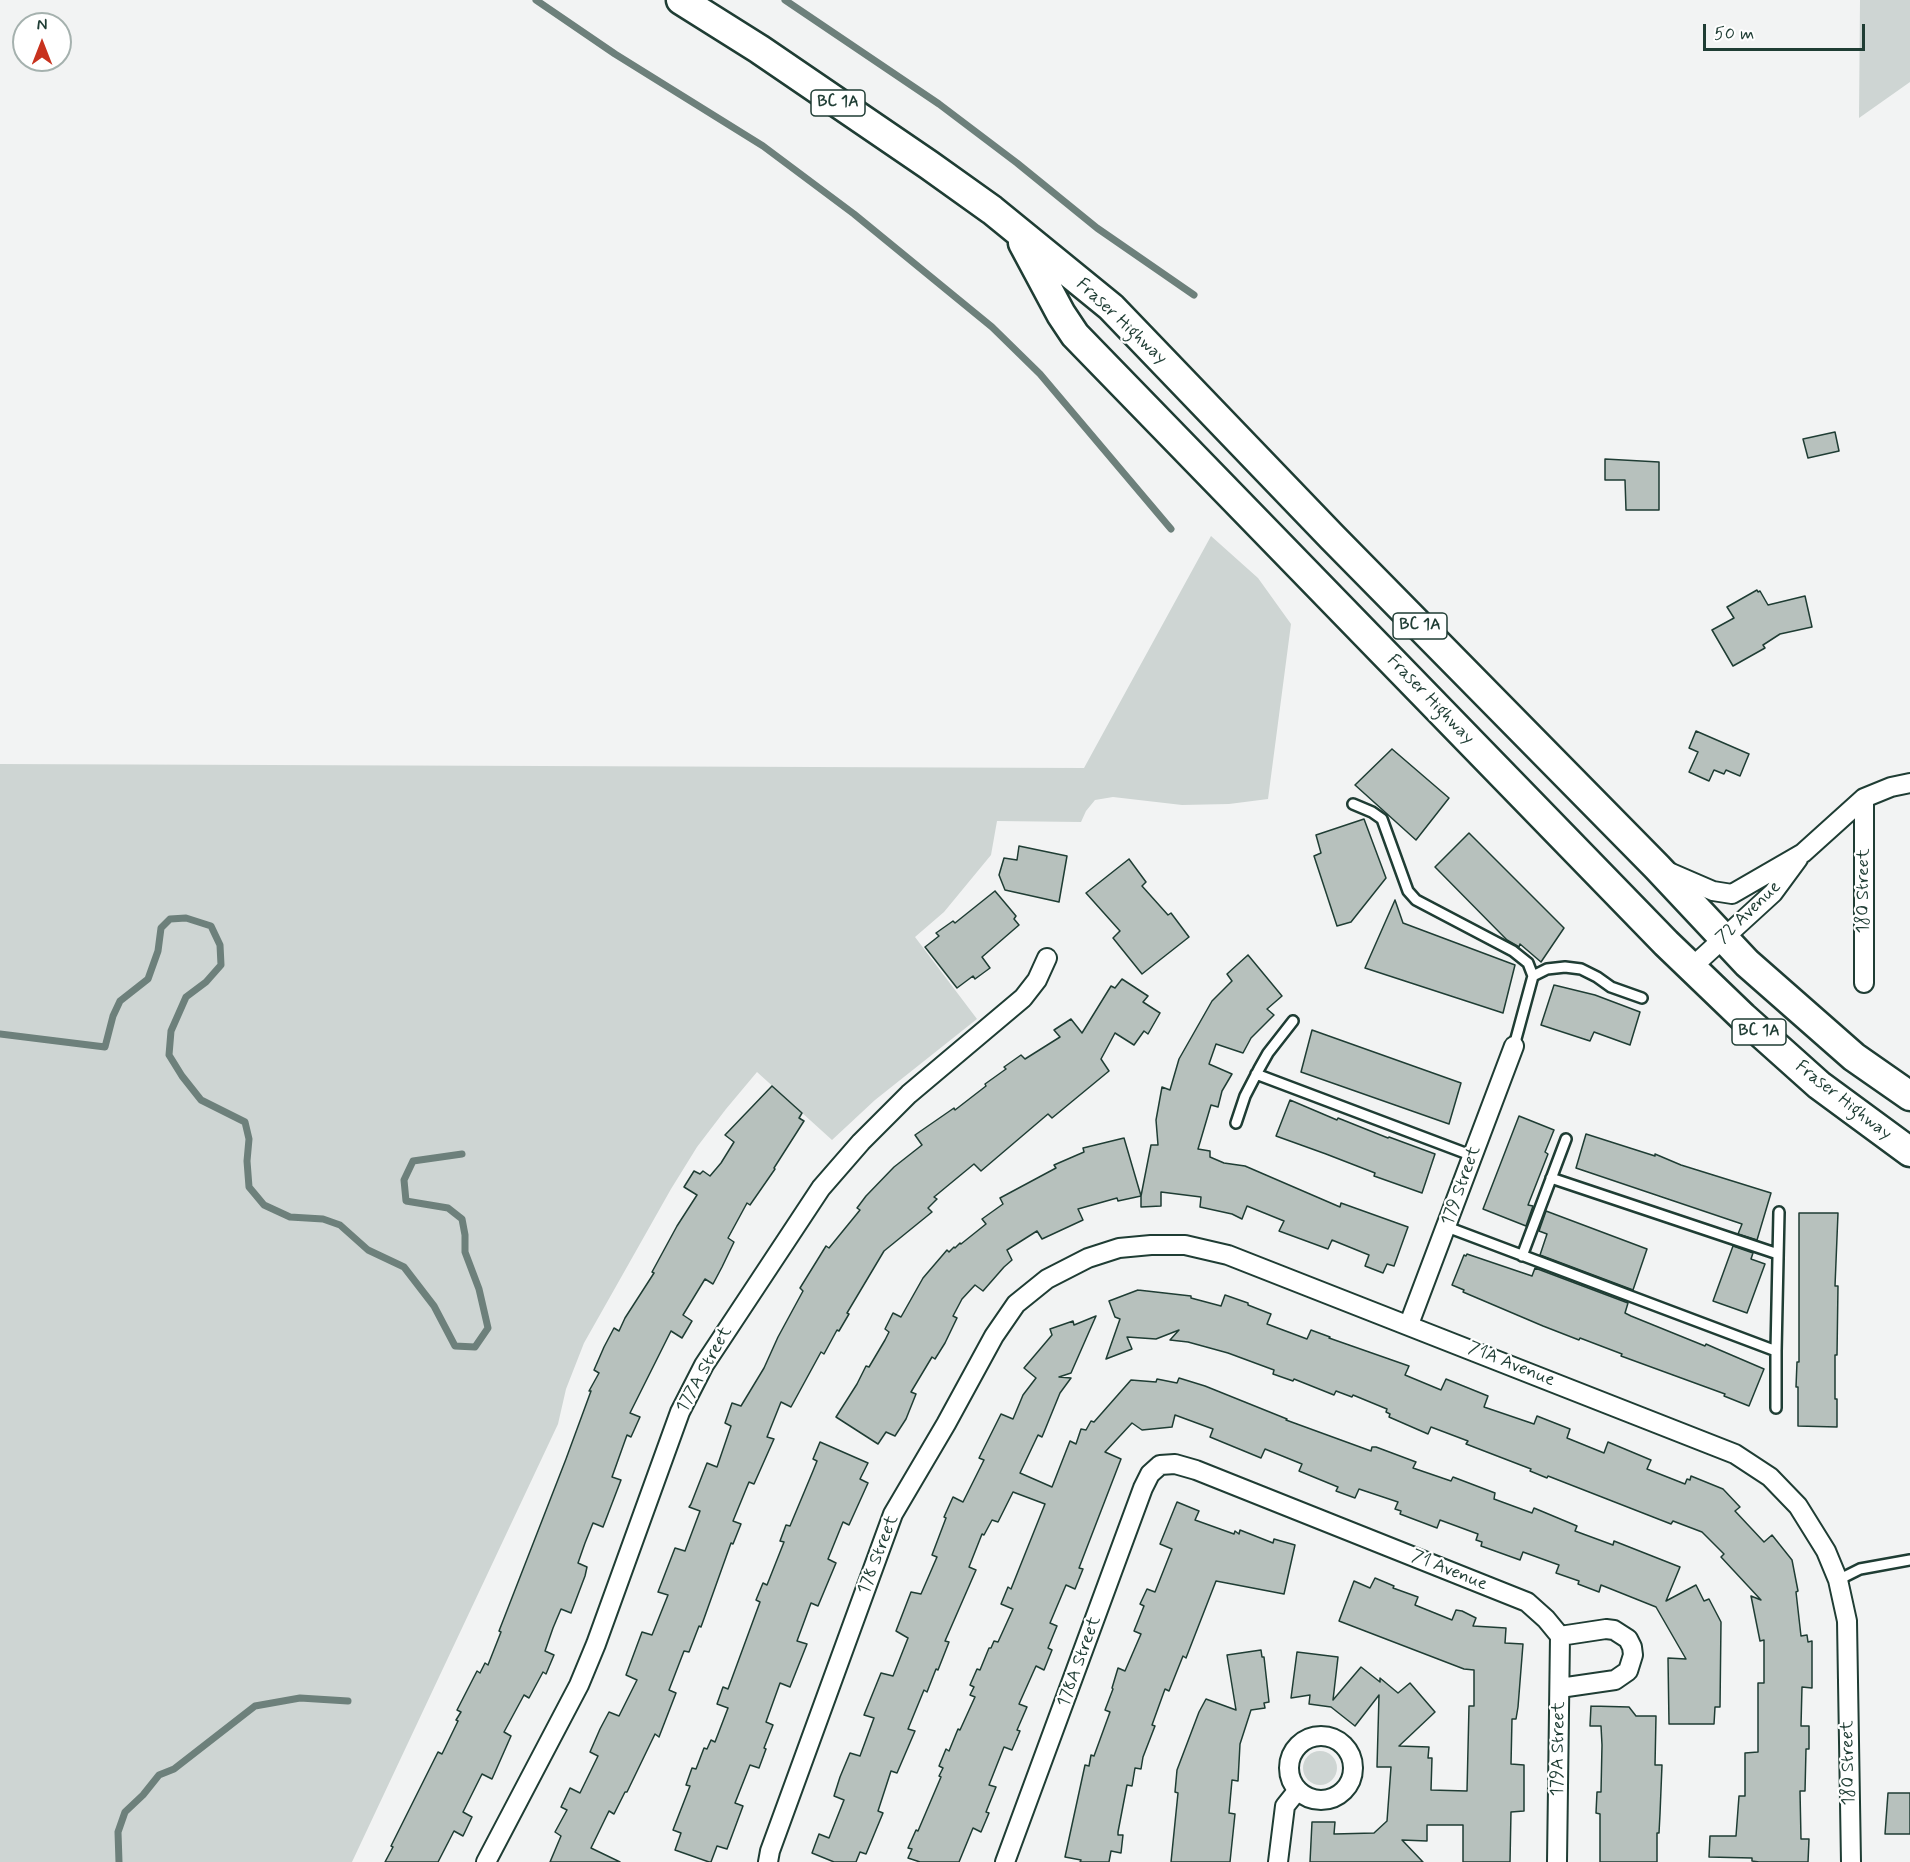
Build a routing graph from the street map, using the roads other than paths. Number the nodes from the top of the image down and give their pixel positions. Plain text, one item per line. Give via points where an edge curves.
1 (681, 0) edge
2 (992, 210) junction
3 (1910, 783) edge
4 (1864, 798) junction
5 (1353, 804) dead end
6 (1803, 853) junction
7 (1657, 867) junction
8 (1724, 938) junction
9 (1047, 958) dead end
10 (1691, 968) junction
11 (1533, 976) junction
12 (1864, 983) dead end
13 (1642, 998) dead end
14 (1293, 1021) dead end
15 (1514, 1046) joint
16 (1256, 1074) junction
17 (1910, 1096) edge
18 (1236, 1123) dead end
19 (1566, 1139) dead end
20 (1910, 1152) edge
21 (1473, 1156) junction
22 (1551, 1178) junction
23 (1779, 1212) dead end
24 (1447, 1227) junction
25 (1778, 1254) junction
26 (1522, 1256) junction
27 (1047, 1279) joint
28 (1409, 1324) junction
29 (1776, 1351) junction
30 (1776, 1408) dead end
31 (1160, 1465) joint
32 (1910, 1560) edge
33 (1838, 1580) junction
34 (1560, 1636) junction
35 (1847, 1663) joint
36 (1560, 1688) junction
37 (1297, 1791) dead end
38 (486, 1862) edge
39 (768, 1862) edge
40 (1005, 1862) edge
41 (1278, 1862) edge
42 (1557, 1862) edge
43 (1851, 1862) edge

1 - 2 main road, Fraser Highway / BC 1A via 759,49
2 - 7 main road, Fraser Highway / BC 1A via 1111,307
2 - 10 main road, Fraser Highway / BC 1A via 1023,243 1075,334
3 - 4 street, 72 Avenue
4 - 6 street, 72 Avenue
4 - 12 street, 180 Street
5 - 11 lane via 1382,819 1408,891 1416,900 1513,951 1528,963
6 - 7 street, 72 Avenue via 1732,894 1713,891
6 - 8 street, 72 Avenue via 1773,893
7 - 8 main road, Fraser Highway / BC 1A
8 - 10 street, 72 Avenue
8 - 17 main road, Fraser Highway / BC 1A via 1747,963 1854,1056
9 - 38 street, 177A Street via 1023,998 909,1094 821,1188 704,1365 680,1412 579,1685
10 - 20 main road, Fraser Highway / BC 1A via 1819,1085
11 - 13 lane via 1547,969 1581,969 1611,987
11 - 15 lane
14 - 16 lane
15 - 21 street, 179 Street
16 - 18 lane
16 - 21 lane
19 - 22 lane
21 - 24 street, 179 Street
22 - 25 lane
22 - 26 lane
23 - 25 lane
24 - 26 lane
24 - 28 street, 179 Street
25 - 29 lane
26 - 29 lane
27 - 28 street, 71A Avenue via 1088,1258 1119,1248 1185,1245 1228,1255
27 - 39 street, 178 Street via 1016,1304 994,1336 893,1514
28 - 33 street, 71A Avenue via 1735,1454 1770,1477 1798,1506 1826,1551
29 - 30 lane
31 - 34 street, 71 Avenue via 1176,1464 1196,1470 1527,1602
31 - 40 street, 178A Street via 1143,1488
32 - 33 lane via 1860,1569
33 - 35 street, 71A Avenue via 1846,1621
34 - 36 street, 179A Street
34 - 36 street via 1614,1630 1628,1640 1634,1655 1628,1671 1615,1680
35 - 43 street, 180 Street
36 - 42 street, 179A Street
37 - 41 street via 1285,1806

